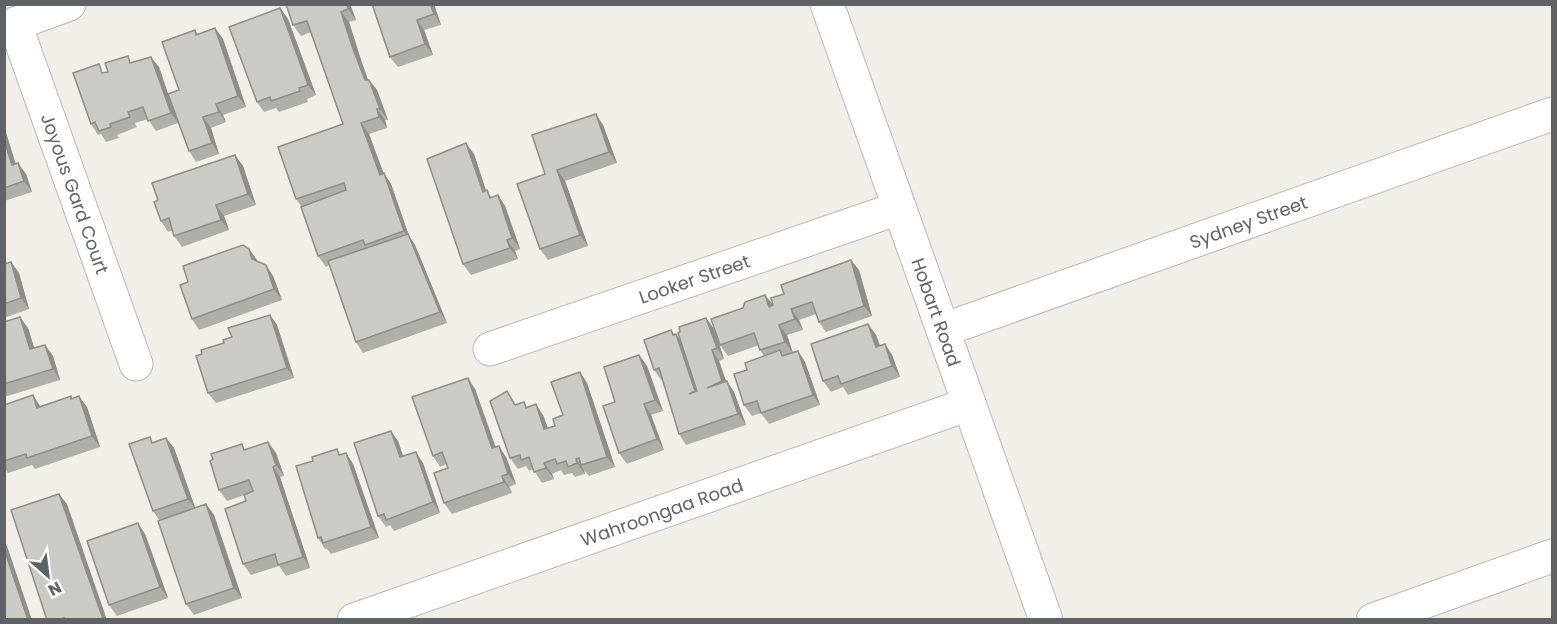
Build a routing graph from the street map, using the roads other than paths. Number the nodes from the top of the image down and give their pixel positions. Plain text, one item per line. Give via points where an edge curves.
1 (827, 4) edge
2 (34, 15) edge
3 (1552, 114) edge
4 (899, 208) junction
5 (943, 330) junction
6 (490, 349) dead end
7 (136, 364) dead end
8 (969, 404) junction
9 (1552, 556) edge
10 (389, 614) edge
11 (354, 620) edge
12 (1046, 620) edge
13 (1373, 620) edge

1 - 4 street, Hobart Road
2 - 7 street, Joyous Gard Court
3 - 5 street, Sydney Street
4 - 5 street, Hobart Road
4 - 6 street, Looker Street
5 - 8 street, Hobart Road
8 - 10 street, Wahroongaa Road
8 - 12 street, Hobart Road
9 - 13 street
10 - 11 street, Wahroongaa Road

